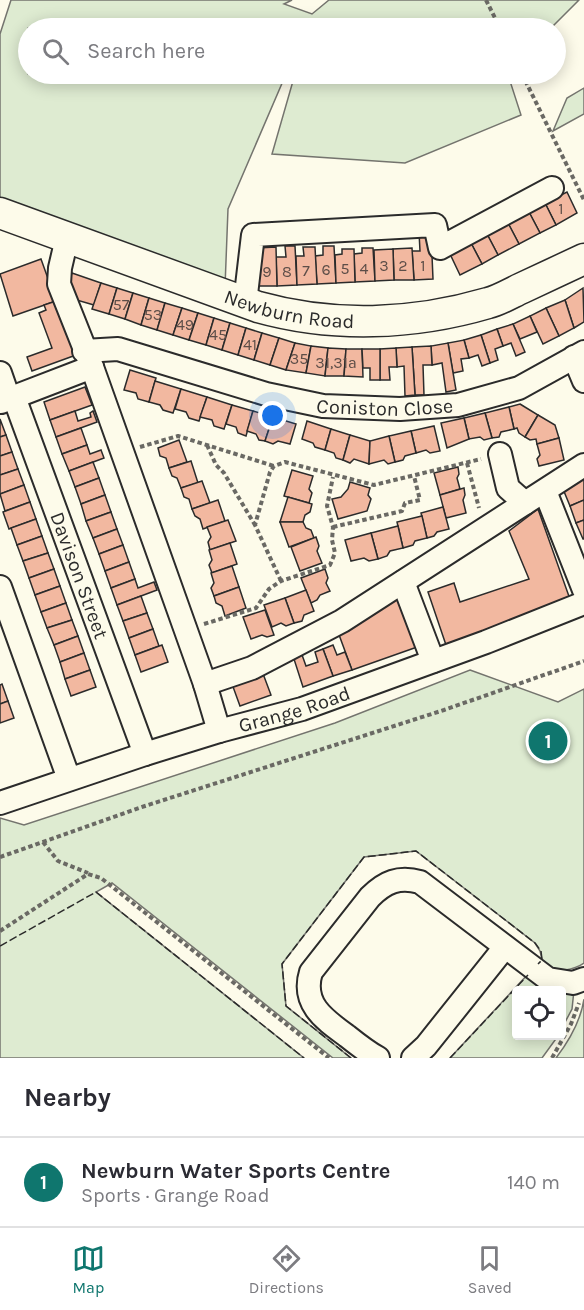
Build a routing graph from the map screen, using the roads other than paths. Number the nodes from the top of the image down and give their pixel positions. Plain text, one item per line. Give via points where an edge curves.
1 (552, 188) dead end
2 (0, 213) edge
3 (67, 238) junction
4 (584, 259) edge
5 (245, 303) junction
6 (579, 355) edge
7 (88, 359) junction
8 (0, 373) edge
9 (584, 381) edge
10 (8, 399) edge
11 (500, 454) road end
12 (584, 465) edge
13 (545, 491) junction
14 (525, 504) junction
15 (403, 582) junction
16 (0, 587) edge
17 (584, 590) edge
18 (584, 603) edge
19 (433, 661) junction
20 (206, 684) junction
21 (219, 731) junction
22 (145, 754) junction
23 (69, 779) junction
24 (0, 803) edge
25 (505, 947) junction
26 (583, 980) edge
27 (378, 1058) edge
28 (413, 1058) edge

1 - 5 street via 440,248 435,225 253,235
2 - 3 main road, Newburn Road
3 - 5 main road, Newburn Road
3 - 7 street via 59,284
4 - 5 main road, Newburn Road via 490,303 421,318 321,320
6 - 7 street, Coniston Close via 519,388 458,405 400,409 323,406 266,394 118,349
6 - 9 street, Coniston Close
7 - 10 street, Coniston Close
7 - 20 street
8 - 10 street, Davison Street
10 - 22 street, Davison Street
11 - 14 street via 508,488
12 - 13 street
13 - 14 street
13 - 17 street
14 - 15 street
15 - 19 street
15 - 20 street via 342,621 252,668
16 - 23 street
18 - 19 street, Grange Road
19 - 21 street, Grange Road via 302,709
20 - 21 street
21 - 22 street, Grange Road
22 - 23 street, Grange Road
23 - 24 street, Grange Road
25 - 26 street via 548,979
25 - 27 street via 420,882 400,879 380,887 311,972 309,987 318,1014
25 - 28 street

